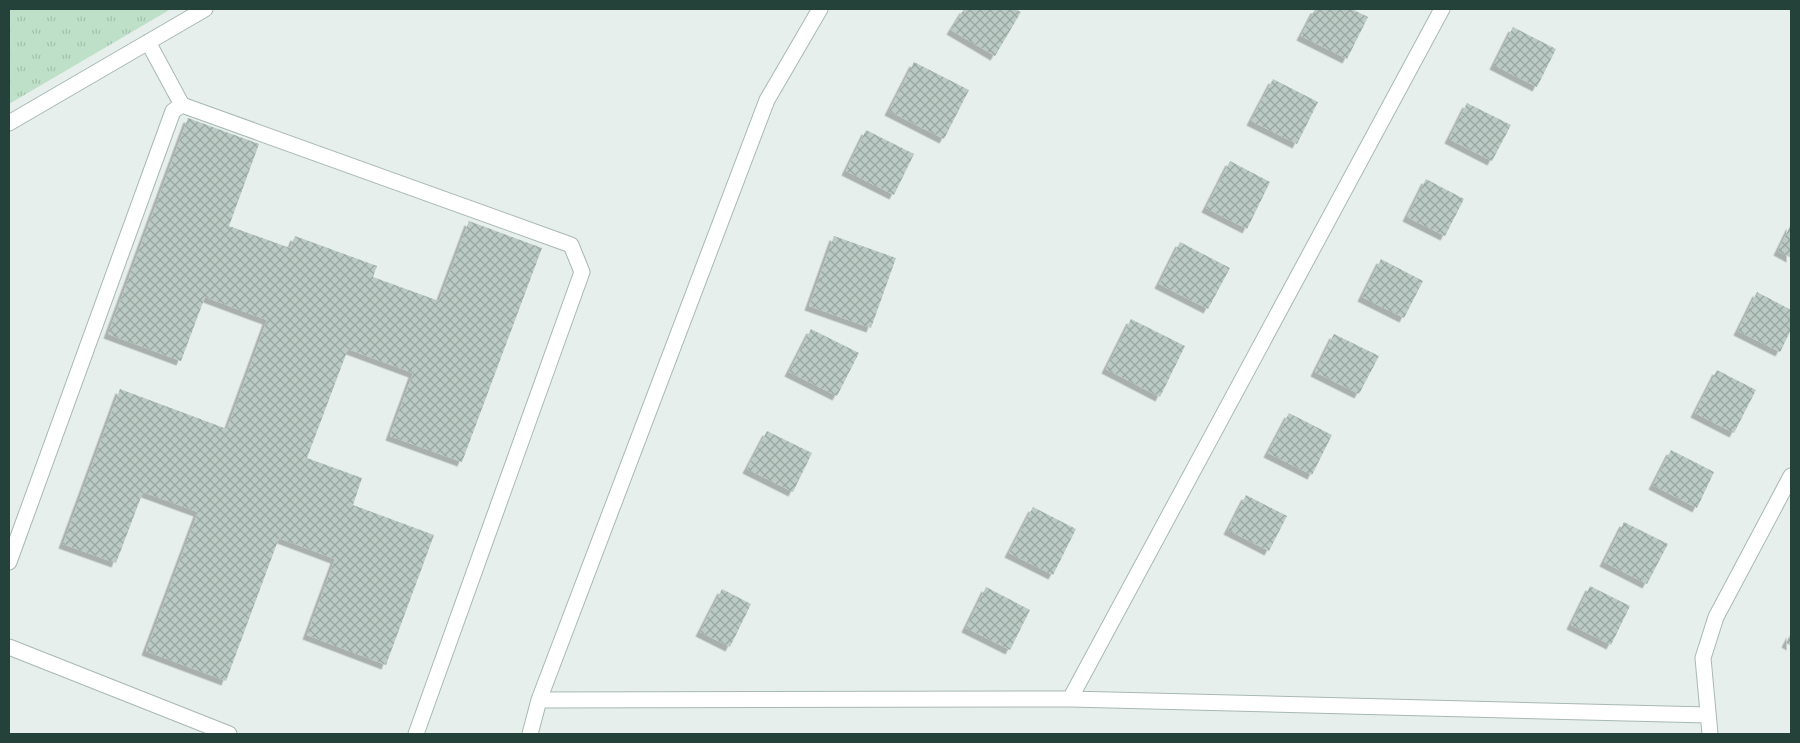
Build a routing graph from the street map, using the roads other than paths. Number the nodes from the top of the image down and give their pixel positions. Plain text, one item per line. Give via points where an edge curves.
1 (205, 9) edge
2 (820, 9) edge
3 (1442, 9) edge
4 (148, 42) junction
5 (182, 105) junction
6 (9, 123) edge
7 (1791, 476) edge
8 (9, 562) edge
9 (9, 647) edge
10 (539, 700) junction
11 (1070, 700) junction
12 (1708, 715) junction
13 (229, 734) edge
14 (416, 734) edge
15 (530, 734) edge
16 (1710, 734) edge

1 - 4 street
2 - 10 street via 767,100
3 - 11 street
4 - 5 street
4 - 6 street
5 - 8 street via 173,111
5 - 14 street via 571,245 582,272
7 - 12 street via 1716,617 1703,658
9 - 13 street
10 - 11 street
10 - 15 street
11 - 12 street
12 - 16 street

